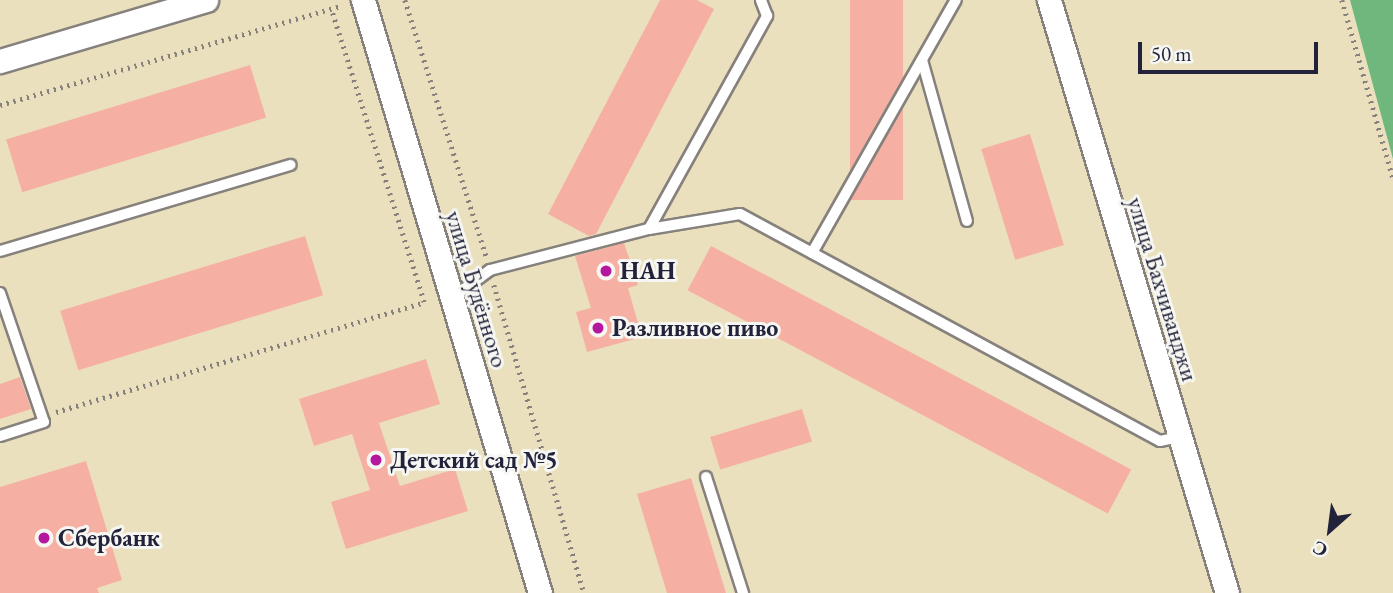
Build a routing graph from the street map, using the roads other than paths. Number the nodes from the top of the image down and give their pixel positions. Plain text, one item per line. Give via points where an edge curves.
1 (206, 0) edge
2 (761, 0) edge
3 (956, 0) edge
4 (1049, 0) edge
5 (358, 1) edge
6 (922, 60) junction
7 (0, 61) edge
8 (291, 165) dead end
9 (967, 221) dead end
10 (649, 229) junction
11 (0, 251) edge
12 (812, 253) junction
13 (0, 293) edge
14 (452, 298) junction
15 (0, 436) edge
16 (1179, 437) junction
17 (706, 477) dead end
18 (540, 593) edge
19 (743, 593) edge
20 (1227, 593) edge

1 - 7 street
2 - 10 lane via 767,16
3 - 6 lane
4 - 16 street, улица Бахчиванджи
5 - 14 street, улица Будённого
6 - 9 lane
6 - 12 lane
8 - 11 lane
10 - 12 lane via 740,214
10 - 14 lane via 490,270
12 - 16 lane via 1160,441
13 - 15 lane via 44,422
14 - 18 street, улица Будённого
16 - 20 street, улица Бахчиванджи
17 - 19 lane

